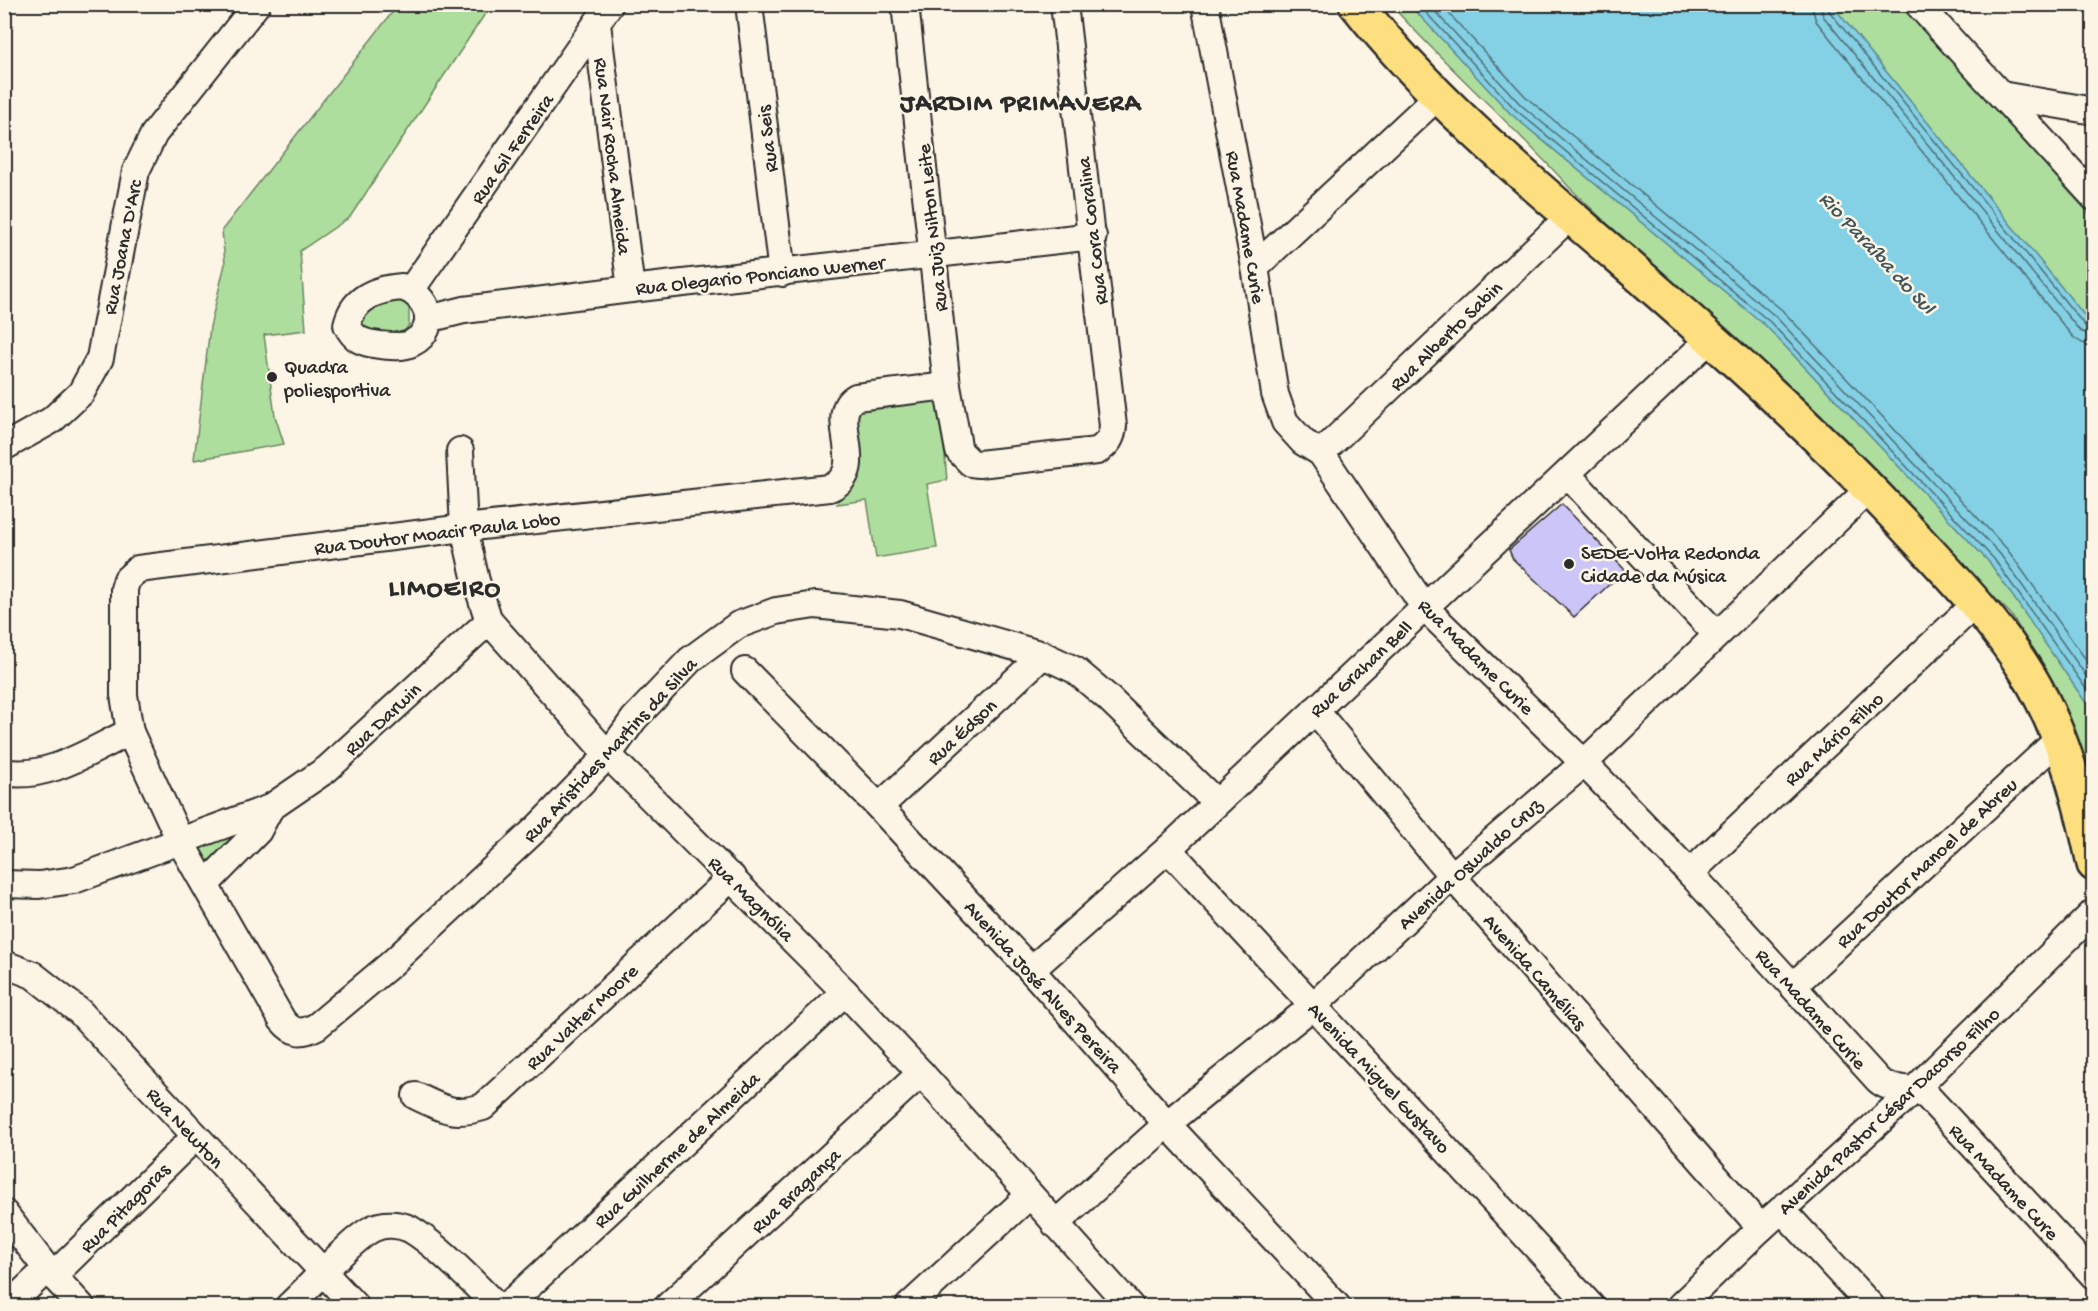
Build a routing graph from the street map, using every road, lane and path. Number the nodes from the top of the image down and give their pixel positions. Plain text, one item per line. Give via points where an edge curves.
1 (256, 4) edge
2 (749, 4) edge
3 (905, 4) edge
4 (1064, 4) edge
5 (1205, 4) edge
6 (1356, 4) edge
7 (1918, 4) edge
8 (604, 14) edge
9 (2001, 95) junction
10 (1438, 96) junction
11 (2094, 111) edge
12 (2094, 197) edge
13 (1570, 216) junction
14 (1093, 236) junction
15 (934, 254) junction
16 (1255, 267) junction
17 (782, 273) junction
18 (631, 288) junction
19 (411, 290) junction
20 (428, 319) junction
21 (1711, 338) junction
22 (947, 386) junction
23 (4, 447) edge
24 (460, 451) dead end
25 (959, 451) joint
26 (1321, 453) junction
27 (1567, 474) junction
28 (1870, 488) junction
29 (464, 528) junction
30 (1976, 603) junction
31 (1425, 608) junction
32 (489, 621) junction
33 (1716, 634) junction
34 (1043, 655) junction
35 (745, 670) dead end
36 (1315, 710) junction
37 (130, 732) junction
38 (2059, 739) junction
39 (608, 755) junction
40 (1584, 763) junction
41 (4, 772) edge
42 (1216, 802) junction
43 (879, 807) junction
44 (270, 808) junction
45 (181, 843) junction
46 (1168, 849) junction
47 (2094, 864) edge
48 (1690, 873) junction
49 (1452, 876) junction
50 (732, 877) junction
51 (4, 884) edge
52 (206, 884) junction
53 (2094, 912) edge
54 (4, 964) edge
55 (1031, 970) junction
56 (1793, 986) junction
57 (845, 992) junction
58 (1314, 1005) junction
59 (921, 1073) junction
60 (1914, 1090) junction
61 (416, 1096) dead end
62 (1167, 1124) junction
63 (195, 1137) junction
64 (1030, 1196) junction
65 (1782, 1210) junction
66 (4, 1213) edge
67 (1055, 1224) junction
68 (1761, 1228) junction
69 (50, 1273) junction
70 (324, 1274) junction
71 (2094, 1276) edge
72 (8, 1306) edge
73 (81, 1306) edge
74 (289, 1306) edge
75 (355, 1306) edge
76 (496, 1306) edge
77 (507, 1306) edge
78 (668, 1306) edge
79 (909, 1306) edge
80 (1130, 1306) edge
81 (1337, 1306) edge
82 (1592, 1306) edge
83 (1680, 1306) edge
84 (1871, 1306) edge

1 - 23 street, Rua Joana D'Arc via 154,134 136,171 100,358 81,393 52,420
2 - 17 street, Rua Seis
3 - 15 street, Rua Juiz Nilton Leite
4 - 14 street, Rua Cora Coralina
5 - 16 street, Rua Madame Curie
6 - 10 main road via 1386,43
7 - 9 street
8 - 18 street, Rua Nair Rocha Almeida
8 - 19 street, Rua Gil Ferreira
9 - 11 street
9 - 12 street
10 - 13 main road
10 - 16 street
13 - 21 main road
13 - 26 street, Rua Alberto Sabin
14 - 15 street, Rua Olegario Ponciano Werner
14 - 25 street, Rua Cora Coralina via 1112,436 1097,451 979,464 971,463
15 - 17 street, Rua Olegario Ponciano Werner
15 - 22 street, Rua Juiz Nilton Leite
16 - 26 street, Rua Madame Curie via 1275,394 1285,422 1303,442
17 - 18 street, Rua Olegario Ponciano Werner
18 - 20 street, Rua Olegario Ponciano Werner via 464,310
19 - 20 street via 424,301
19 - 20 street via 392,288 370,295 337,325 360,342 403,346 421,337
21 - 27 street, Rua Grahan Bell
21 - 28 main road
22 - 25 street, Rua Juiz Nilton Leite
22 - 29 street, Rua Doutor Moacir Paula Lobo via 856,397 848,402 844,411 848,466 845,477 830,488
24 - 29 street, Rua Magnólia
26 - 31 street, Rua Madame Curie
27 - 31 street, Rua Grahan Bell
27 - 33 street
28 - 30 main road
28 - 33 street, Avenida Oswaldo Cruz
29 - 32 street, Rua Magnólia
29 - 37 street, Rua Doutor Moacir Paula Lobo via 138,569 124,589 124,695
30 - 38 main road via 2025,669
30 - 48 street, Rua Mário Filho
31 - 36 street, Rua Grahan Bell
31 - 40 street, Rua Madame Curie
32 - 39 street, Rua Magnólia
32 - 44 street, Rua Darwin via 327,770
33 - 40 street, Avenida Oswaldo Cruz
34 - 39 street, Rua Aristides Martins da Silva via 900,614 815,605 776,611 738,625 690,660 634,719
34 - 42 street, Rua Aristides Martins da Silva via 1075,670 1107,697
34 - 43 street, Rua Édson
35 - 43 street, Avenida José Alves Pereira
36 - 42 street, Rua Grahan Bell
36 - 49 street, Avenida Camélias
37 - 41 street via 58,765 34,772
37 - 45 street, Rua Doutor Moacir Paula Lobo
38 - 47 main road
38 - 56 street, Rua Doutor Manoel de Abreu
39 - 50 street, Rua Magnólia
39 - 52 street, Rua Aristides Martins da Silva via 460,901 306,1032 289,1030 282,1020
40 - 48 street, Rua Madame Curie
40 - 49 street, Avenida Oswaldo Cruz
42 - 46 street, Rua Grahan Bell
43 - 55 street, Avenida José Alves Pereira
44 - 45 street, Rua Darwin
44 - 52 street, Rua Darwin via 258,831
45 - 51 street, Rua Darwin via 74,880
45 - 52 street, Rua Aristides Martins da Silva
46 - 55 street, Rua Grahan Bell
46 - 58 street, Avenida Miguel Gustavo
48 - 56 street, Rua Madame Curie
49 - 58 street, Avenida Oswaldo Cruz
49 - 68 street, Avenida Camélias
50 - 57 street, Rua Magnólia
50 - 61 street, Rua Valter Moore via 483,1107 452,1113
53 - 60 street, Avenida Pastor César Dacorso Filho
54 - 63 street, Rua Newton via 33,975 80,1012
55 - 62 street, Avenida José Alves Pereira
56 - 60 street, Rua Madame Curie via 1881,1083
57 - 59 street, Rua Magnólia
57 - 77 street, Rua Guilherme de Almeida
58 - 62 street, Avenida Oswaldo Cruz
58 - 82 street, Avenida Miguel Gustavo
59 - 64 street, Rua Magnólia
59 - 78 street, Rua Bragança
60 - 65 street, Avenida Pastor César Dacorso Filho
60 - 71 street, Rua Madame Cure via 1928,1098
62 - 67 street, Avenida Oswaldo Cruz
62 - 81 street, Avenida José Alves Pereira
63 - 69 street, Rua Pitagoras
63 - 70 street, Rua Newton
64 - 67 street, Rua Magnólia
64 - 79 street
65 - 68 street, Avenida Pastor César Dacorso Filho
65 - 84 street
66 - 69 street
67 - 80 street, Rua Magnólia
68 - 83 street, Avenida Pastor César Dacorso Filho
69 - 72 street, Rua Pitagoras
69 - 73 street
70 - 74 street
70 - 75 street, Rua Newton
70 - 76 street via 357,1239 374,1228 394,1224 409,1229 431,1246

